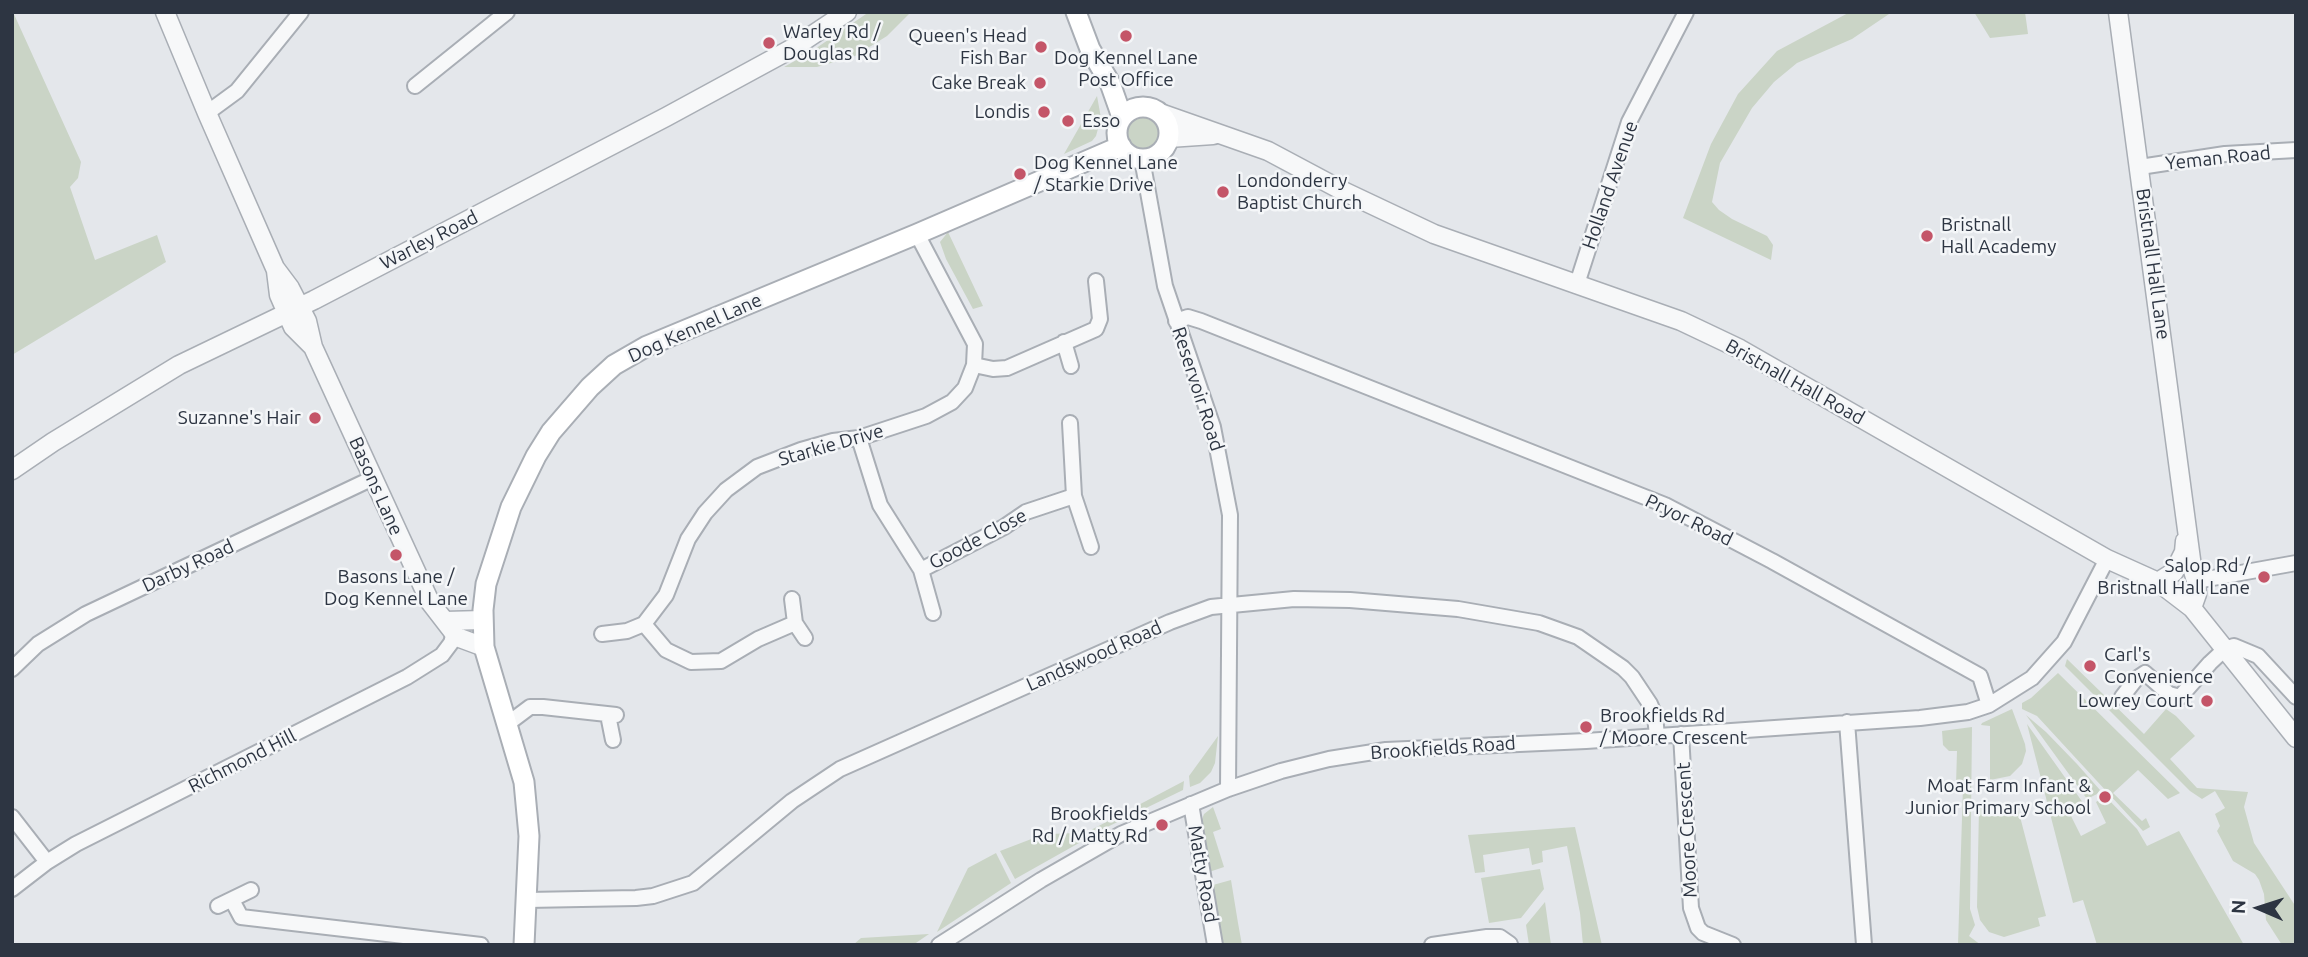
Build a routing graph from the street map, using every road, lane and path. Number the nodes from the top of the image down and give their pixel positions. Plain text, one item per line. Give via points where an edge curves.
1 (165, 12) edge
2 (301, 12) edge
3 (507, 12) edge
4 (847, 12) edge
5 (1076, 12) edge
6 (1686, 12) edge
7 (2118, 12) edge
8 (1110, 83) junction
9 (415, 86) dead end
10 (1158, 111) junction
11 (207, 113) junction
12 (1122, 117) junction
13 (1223, 135) junction
14 (1169, 138) junction
15 (1121, 146) junction
16 (2296, 150) edge
17 (1142, 159) junction
18 (2140, 167) junction
19 (917, 234) junction
20 (1096, 281) dead end
21 (1577, 285) junction
22 (293, 309) junction
23 (1176, 321) junction
24 (1064, 342) junction
25 (974, 365) junction
26 (1071, 366) dead end
27 (1070, 423) dead end
28 (859, 438) junction
29 (12, 470) edge
30 (373, 478) junction
31 (1074, 496) junction
32 (2186, 517) junction
33 (1091, 547) dead end
34 (2107, 559) junction
35 (2296, 563) edge
36 (921, 570) junction
37 (2174, 572) junction
38 (2195, 577) junction
39 (2158, 582) junction
40 (792, 599) dead end
41 (1231, 604) junction
42 (2192, 608) junction
43 (933, 613) dead end
44 (482, 620) junction
45 (795, 623) junction
46 (644, 624) junction
47 (452, 625) junction
48 (601, 634) dead end
49 (804, 638) dead end
50 (484, 647) junction
51 (2225, 649) junction
52 (12, 669) edge
53 (2122, 697) dead end
54 (2296, 697) edge
55 (1989, 705) junction
56 (1847, 723) junction
57 (506, 725) junction
58 (1681, 734) junction
59 (1657, 736) junction
60 (2296, 738) edge
61 (612, 740) dead end
62 (1228, 789) junction
63 (1191, 804) junction
64 (12, 817) edge
65 (47, 862) junction
66 (12, 889) edge
67 (251, 890) dead end
68 (527, 900) junction
69 (1510, 944) edge
70 (481, 945) edge
71 (524, 945) edge
72 (939, 945) edge
73 (1215, 945) edge
74 (1432, 945) edge
75 (1733, 945) edge
76 (1864, 945) edge

1 - 11 street, Basons Lane
2 - 11 street via 237,91
3 - 9 street
4 - 22 street, Warley Road via 793,48 666,117
5 - 8 main road
6 - 21 street, Holland Avenue via 1629,122
7 - 18 street, Bristnall Hall Lane
8 - 10 main road
8 - 12 main road
10 - 12 main road via 1144,106
10 - 13 street, Bristnall Hall Road
10 - 14 main road via 1169,128
11 - 22 street, Basons Lane
12 - 15 main road via 1117,134
13 - 14 street, Bristnall Hall Road
13 - 21 street, Bristnall Hall Road via 1268,151 1434,234
14 - 17 main road via 1159,154
15 - 17 main road via 1130,156
15 - 19 main road, Dog Kennel Lane
16 - 18 street, Yeman Road via 2225,154
17 - 23 street, Reservoir Road via 1165,286
18 - 32 street, Bristnall Hall Lane
19 - 25 street via 975,344
19 - 44 main road, Dog Kennel Lane via 697,324 614,365 566,412 536,456 492,560
20 - 24 street via 1100,319 1096,329
21 - 34 street, Bristnall Hall Road via 1681,321 1740,349
22 - 29 street, Warley Road via 179,365
22 - 30 street, Basons Lane via 293,327 313,347
23 - 41 street, Reservoir Road via 1204,396 1222,468 1230,515
23 - 55 street, Pryor Road via 1188,317 1201,321 1665,505 1980,676
24 - 25 street via 1007,368
24 - 26 street
25 - 28 street, Starkie Drive via 965,388 953,402
27 - 31 street
28 - 36 street, Goode Close via 880,505
28 - 46 street, Starkie Drive via 801,450 757,467 726,490 688,539 666,594
30 - 47 street, Basons Lane via 430,602
30 - 52 street, Darby Road via 86,614 38,644
31 - 33 street
31 - 36 street, Goode Close via 1026,512
32 - 37 street, Bristnall Hall Lane via 2184,552
32 - 38 street, Bristnall Hall Lane
34 - 39 street, Bristnall Hall Road
34 - 55 street via 2060,648 2032,678
35 - 38 street
36 - 43 street, Goode Close
37 - 38 street via 2187,571
37 - 39 street
38 - 42 street, Bristnall Hall Lane via 2197,594
39 - 42 street, Bristnall Hall Road
40 - 45 street
41 - 59 street, Landswood Road via 1294,599 1368,601 1478,611 1551,626 1596,648 1632,677 1656,716
41 - 62 street, Reservoir Road
41 - 68 street, Landswood Road via 1195,612 840,769 792,801 693,883 636,898
42 - 51 street, Bristnall Hall Road
44 - 47 street
44 - 50 main road, Dog Kennel Lane
45 - 46 street via 721,661 691,662 666,650
45 - 49 street
46 - 48 street
47 - 50 street via 464,640
47 - 65 street, Richmond Hill via 451,643 442,655 407,677
50 - 57 main road, Dog Kennel Lane
51 - 53 street via 2180,697 2169,694 2145,673
51 - 54 street via 2234,646 2253,653
51 - 60 street, Bristnall Hall Road
55 - 56 street, Brookfields Road via 1936,717
56 - 58 street, Brookfields Road
56 - 76 street
57 - 61 street via 530,707 612,715
57 - 68 main road, Dog Kennel Lane via 524,782 529,836
58 - 59 street, Brookfields Road
58 - 75 street, Moore Crescent via 1691,908 1703,933
59 - 62 street, Brookfields Road via 1386,750 1329,758
62 - 63 street, Brookfields Road
63 - 72 street, Brookfields Road via 1121,834
63 - 73 street, Matty Road
64 - 65 street
65 - 66 street, Richmond Hill
67 - 70 street via 225,903 241,917
68 - 71 main road, Dog Kennel Lane
69 - 74 street via 1500,937 1487,937

